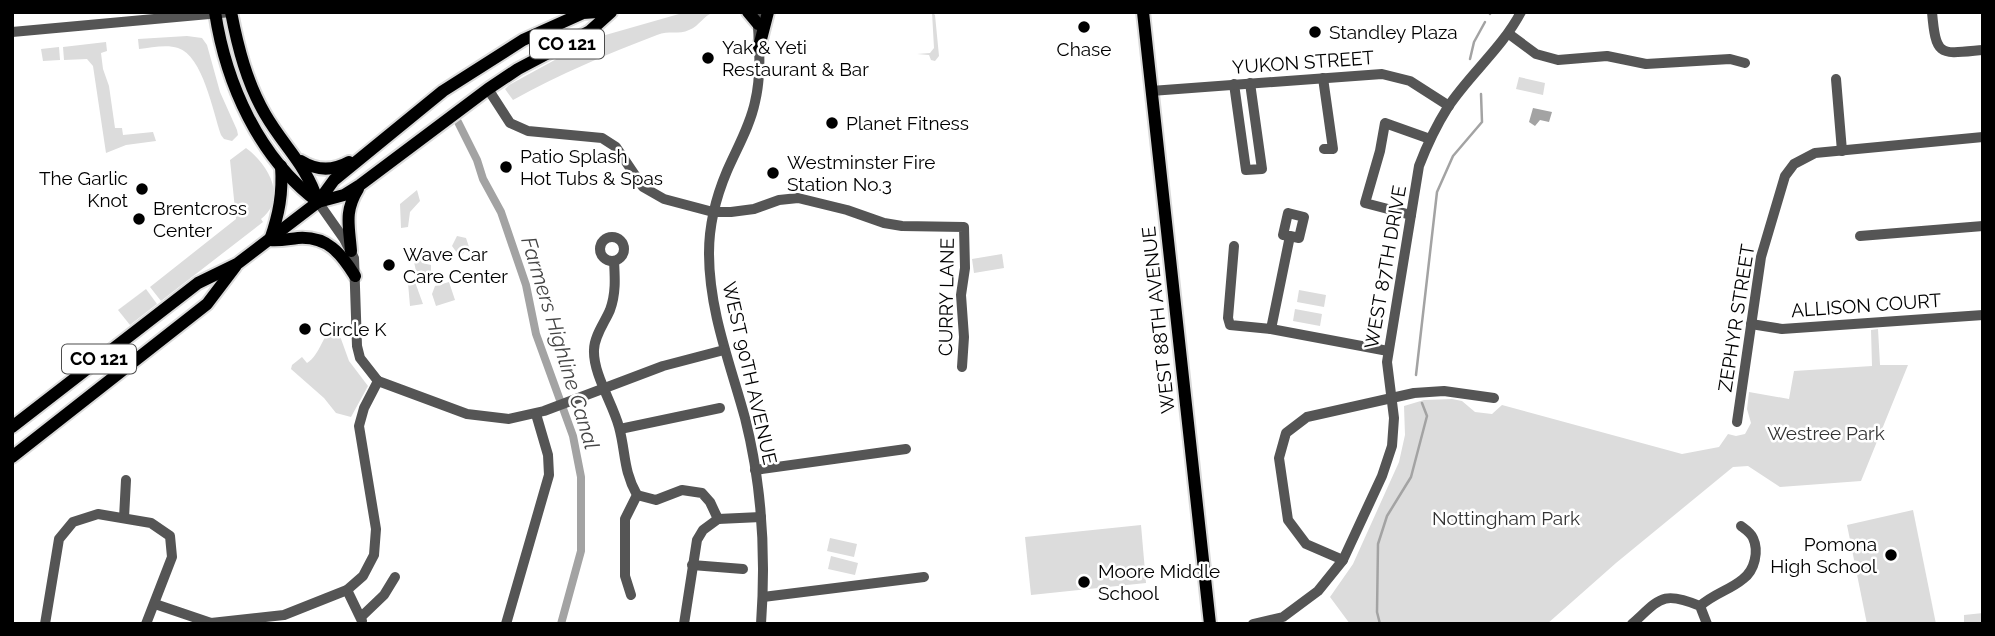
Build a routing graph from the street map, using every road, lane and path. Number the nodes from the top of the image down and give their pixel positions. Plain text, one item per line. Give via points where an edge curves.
1 (231, 12) edge
2 (598, 12) edge
3 (611, 12) edge
4 (748, 12) edge
5 (768, 12) edge
6 (1521, 12) edge
7 (1932, 12) edge
8 (215, 13) edge
9 (1144, 13) edge
10 (757, 18) edge
11 (12, 32) edge
12 (1509, 34) junction
13 (759, 47) junction
14 (1983, 50) edge
15 (1745, 63) dead end
16 (1323, 78) junction
17 (1836, 79) dead end
18 (1250, 83) junction
19 (1234, 84) junction
20 (488, 89) junction
21 (1152, 90) junction
22 (1449, 106) junction
23 (1983, 137) edge
24 (1430, 139) junction
25 (1324, 149) dead end
26 (368, 151) junction
27 (1842, 151) junction
28 (296, 158) junction
29 (281, 166) junction
30 (360, 185) junction
31 (318, 202) junction
32 (713, 212) junction
33 (1411, 215) junction
34 (1983, 226) edge
35 (1290, 236) dead end
36 (1860, 236) dead end
37 (270, 240) junction
38 (1234, 246) dead end
39 (351, 251) junction
40 (614, 261) dead end
41 (237, 264) junction
42 (355, 276) junction
43 (1983, 315) edge
44 (1751, 324) junction
45 (1271, 329) junction
46 (723, 350) junction
47 (1388, 351) junction
48 (962, 367) dead end
49 (378, 381) junction
50 (605, 388) junction
51 (1392, 398) junction
52 (1494, 398) dead end
53 (720, 408) dead end
54 (536, 414) junction
55 (1737, 422) dead end
56 (12, 427) edge
57 (620, 429) junction
58 (906, 449) dead end
59 (12, 457) edge
60 (755, 470) junction
61 (126, 480) dead end
62 (637, 495) junction
63 (761, 517) junction
64 (124, 518) junction
65 (718, 519) junction
66 (1741, 526) dead end
67 (1343, 560) junction
68 (692, 565) junction
69 (743, 569) dead end
70 (395, 577) dead end
71 (924, 577) dead end
72 (347, 590) junction
73 (631, 595) dead end
74 (763, 597) junction
75 (155, 604) junction
76 (1700, 606) junction
77 (362, 620) edge
78 (45, 624) edge
79 (146, 624) edge
80 (506, 624) edge
81 (684, 624) edge
82 (761, 624) edge
83 (1210, 624) edge
84 (1253, 624) edge
85 (1632, 624) edge
86 (1707, 624) edge

1 - 8 street
1 - 28 main road via 253,90
2 - 26 main road, CO 121 via 583,13 523,40 443,91
3 - 20 main road, CO 121 via 590,31
4 - 10 main road
5 - 13 main road
6 - 12 street, WEST 87TH DRIVE
7 - 14 street via 1939,52
8 - 11 street
8 - 29 main road via 223,54 239,96
9 - 21 main road, WEST 88TH AVENUE
10 - 13 street, WEST 90TH AVENUE
12 - 15 street via 1536,54 1558,61 1607,56 1646,64 1730,58
12 - 22 street, WEST 87TH DRIVE
13 - 32 street, WEST 90TH AVENUE via 755,102
16 - 18 street, YUKON STREET
16 - 22 street, YUKON STREET via 1382,74 1410,81
16 - 25 street via 1333,149
17 - 27 street
18 - 19 street, YUKON STREET
18 - 19 street via 1262,169 1246,170
19 - 21 street, YUKON STREET
20 - 30 main road, CO 121
20 - 32 street via 510,123 528,131 602,138 616,147 643,187 664,199
21 - 83 main road, WEST 88TH AVENUE
22 - 24 street, WEST 87TH DRIVE
23 - 27 street, ZEPHYR STREET
24 - 33 street, WEST 87TH DRIVE via 1419,166
24 - 33 street via 1385,123 1364,203
26 - 28 main road via 329,170
26 - 31 main road, CO 121 via 334,180
27 - 44 street, ZEPHYR STREET via 1803,158 1785,176 1761,257
28 - 31 main road
29 - 31 main road
29 - 37 main road via 282,197
30 - 31 main road, CO 121
30 - 39 main road via 347,216
31 - 37 main road, CO 121
31 - 39 street
32 - 46 street, WEST 90TH AVENUE via 709,267
32 - 48 street, CURRY LANE via 754,209 798,198 884,223 964,227
33 - 47 street, WEST 87TH DRIVE
34 - 36 street
35 - 45 street
37 - 41 main road, CO 121
37 - 42 main road via 319,239 347,262
38 - 45 street via 1228,321 1233,327
39 - 42 street
40 - 50 street via 613,299 594,349
41 - 56 main road, CO 121 via 198,283
41 - 59 main road, CO 121 via 207,304
42 - 49 street via 357,346 360,358
43 - 44 street, ALLISON COURT via 1782,329
44 - 55 street, ZEPHYR STREET
45 - 47 street
46 - 50 street
46 - 60 street, WEST 90TH AVENUE
47 - 51 street, WEST 87TH DRIVE
49 - 54 street via 476,416 509,419
49 - 72 street via 359,426 376,529 374,555 363,576
50 - 54 street
50 - 57 street
51 - 52 street via 1444,391
51 - 67 street, WEST 87TH DRIVE via 1392,446
51 - 67 street via 1307,417 1286,433 1279,458 1288,520 1307,544
53 - 57 street
54 - 80 street via 550,475
57 - 62 street via 629,482
58 - 60 street
60 - 63 street, WEST 90TH AVENUE
61 - 64 street
62 - 65 street via 656,500 682,491 702,493
62 - 73 street via 625,519 625,576
63 - 65 street
63 - 74 street, WEST 90TH AVENUE
64 - 75 street via 151,523 173,535 172,557
64 - 78 street via 98,514 73,523 60,540
65 - 68 street via 697,540
66 - 76 street via 1752,536 1756,554 1751,573
67 - 84 street, WEST 87TH DRIVE via 1318,591 1283,617
68 - 69 street
68 - 81 street
70 - 77 street
71 - 74 street
72 - 75 street via 284,615 211,623
72 - 77 street
74 - 82 street, WEST 90TH AVENUE
75 - 79 street
76 - 85 street via 1681,597 1663,598
76 - 86 street

